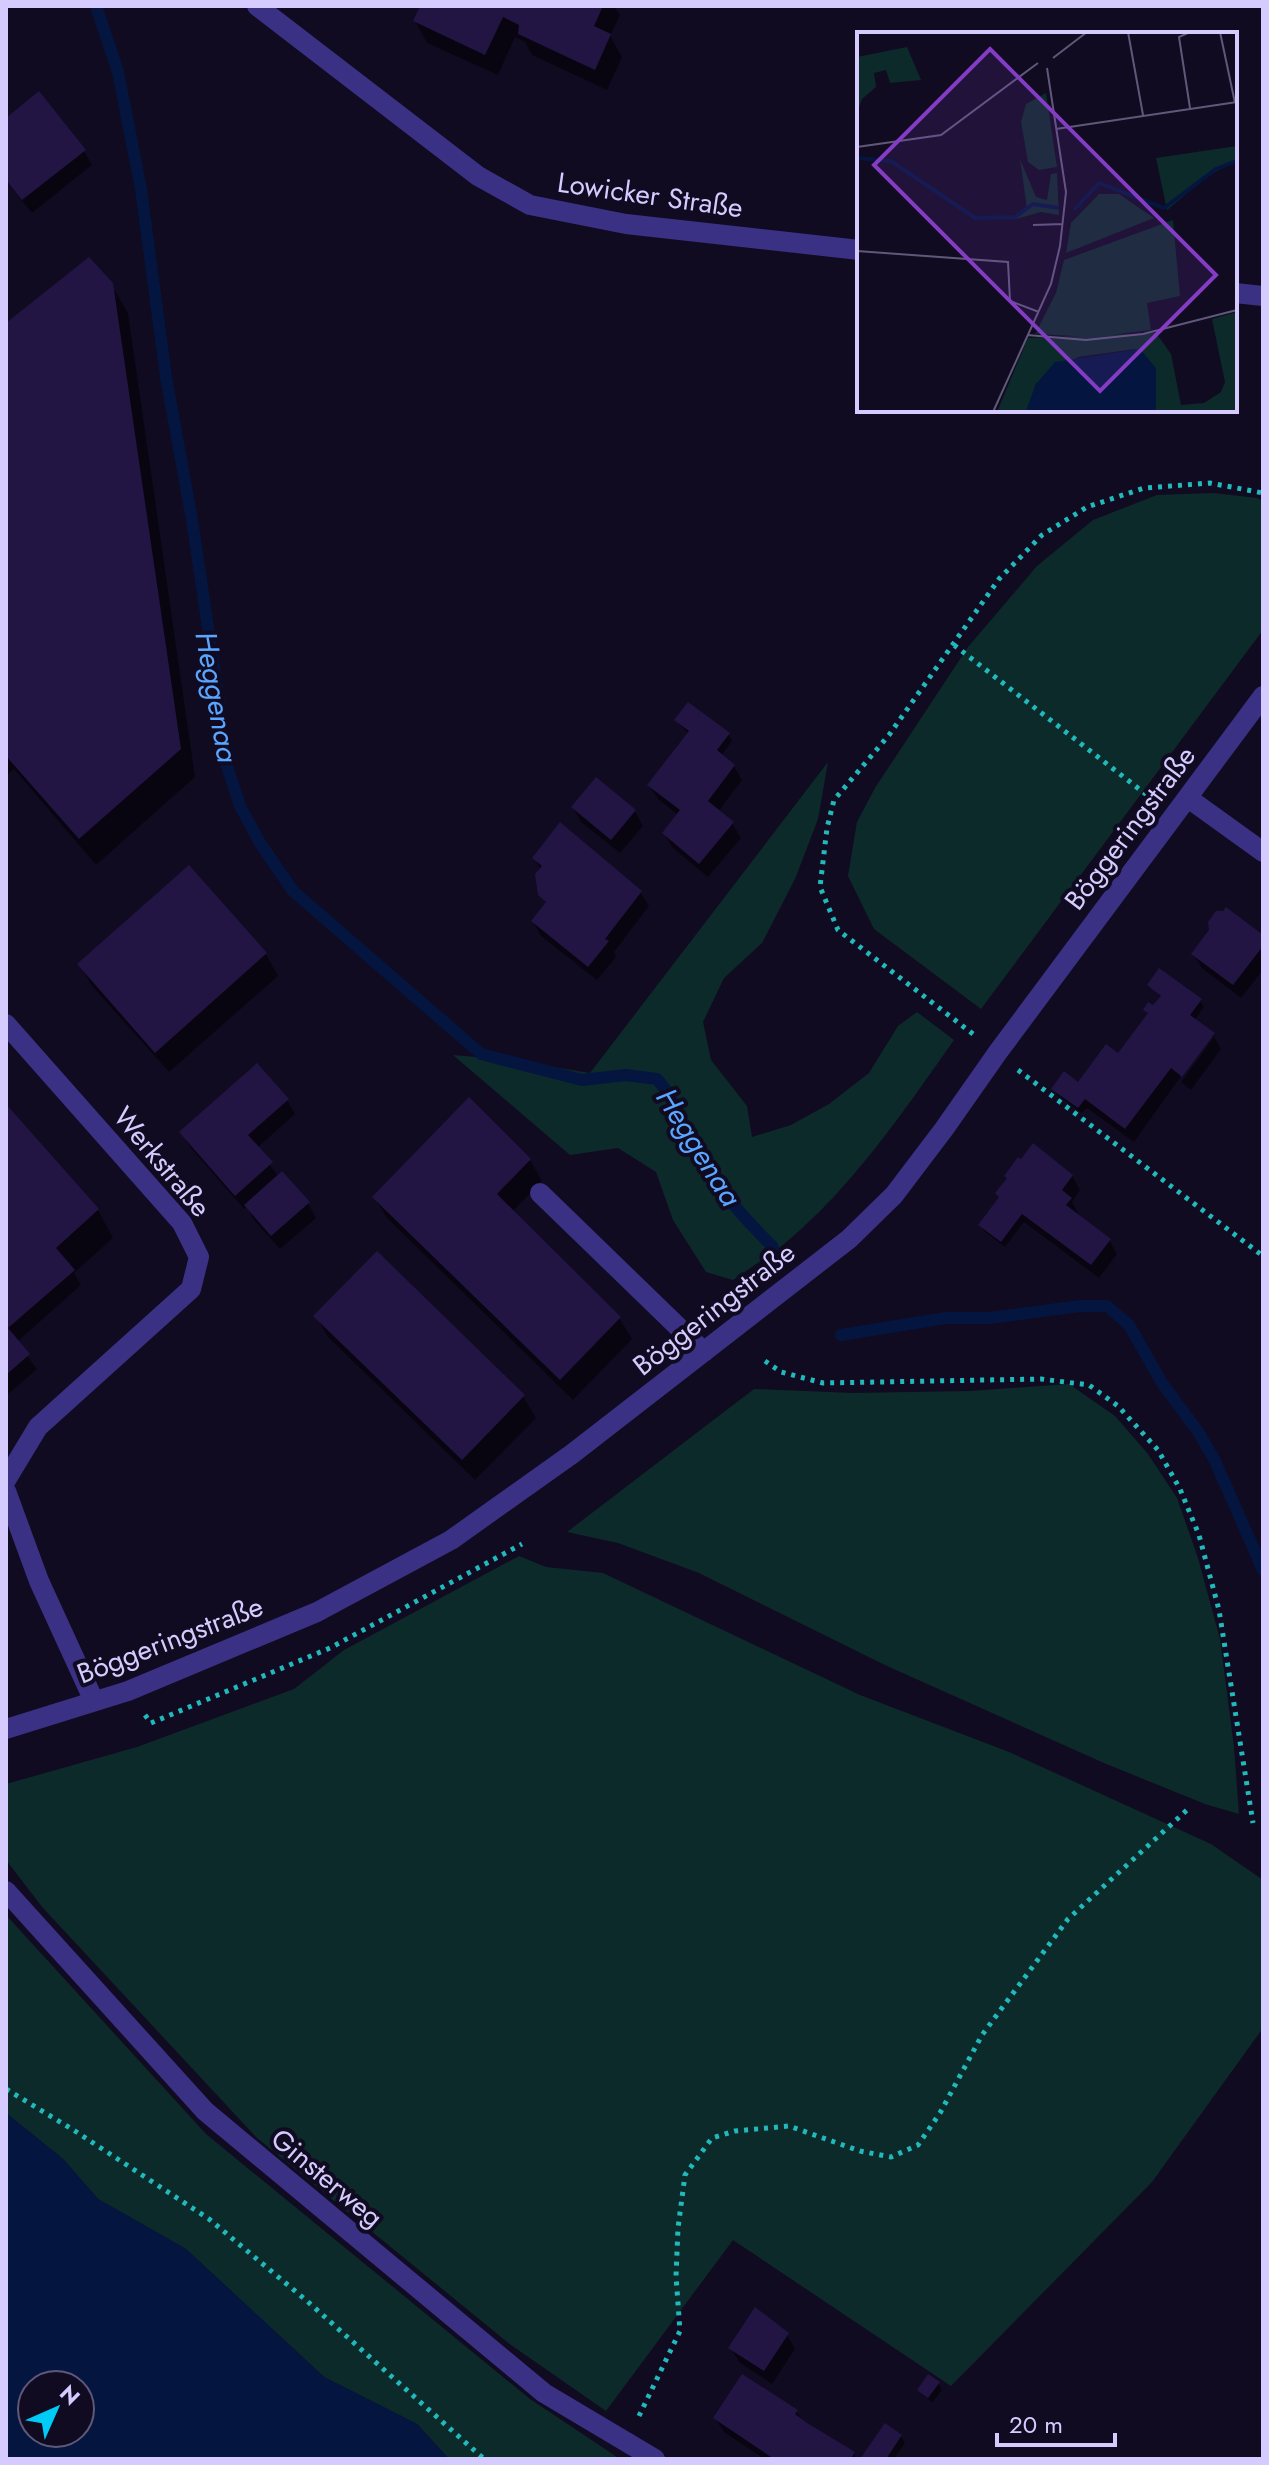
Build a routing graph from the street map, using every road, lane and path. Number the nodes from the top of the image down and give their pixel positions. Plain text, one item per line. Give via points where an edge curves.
1 (257, 6) edge
2 (857, 250) edge
3 (1237, 293) edge
4 (1263, 296) edge
5 (1263, 493) edge
6 (954, 645) junction
7 (1263, 696) edge
8 (1188, 798) junction
9 (1175, 817) junction
10 (1263, 852) edge
11 (6, 1024) edge
12 (998, 1052) junction
13 (540, 1193) dead end
14 (1263, 1256) edge
15 (704, 1352) junction
16 (765, 1361) dead end
17 (6, 1480) edge
18 (6, 1491) edge
19 (94, 1701) junction
20 (6, 1729) edge
21 (1187, 1810) dead end
22 (1253, 1823) dead end
23 (6, 1891) edge
24 (6, 2089) edge
25 (626, 2442) junction
26 (484, 2459) edge
27 (655, 2459) edge

1 - 2 street, Lowicker Straße via 478,176 530,205 626,224
3 - 4 street
5 - 6 path via 1210,483 1144,488 1087,507 1042,535 999,579
6 - 9 path
6 - 12 path via 834,800 820,887 838,930
7 - 8 street, Böggeringstraße
8 - 9 street, Böggeringstraße
8 - 10 street
9 - 12 street, Böggeringstraße
11 - 17 street, Werkstraße via 182,1223 199,1257 191,1289 38,1427
12 - 14 path via 1034,1085
12 - 15 street, Böggeringstraße via 894,1195 849,1239
13 - 15 street
15 - 19 street, Böggeringstraße via 451,1540 317,1612
16 - 22 path via 781,1372 823,1383 1041,1379 1089,1385 1118,1406 1158,1450 1199,1535 1219,1610
18 - 19 street via 39,1581
19 - 20 street, Böggeringstraße
21 - 25 path via 1068,1919 982,2035 918,2145 891,2157 789,2126 712,2138 685,2175 676,2276 680,2331
23 - 25 street, Ginsterweg via 205,2111 544,2393
24 - 26 path via 209,2219
25 - 27 street, Ginsterweg

